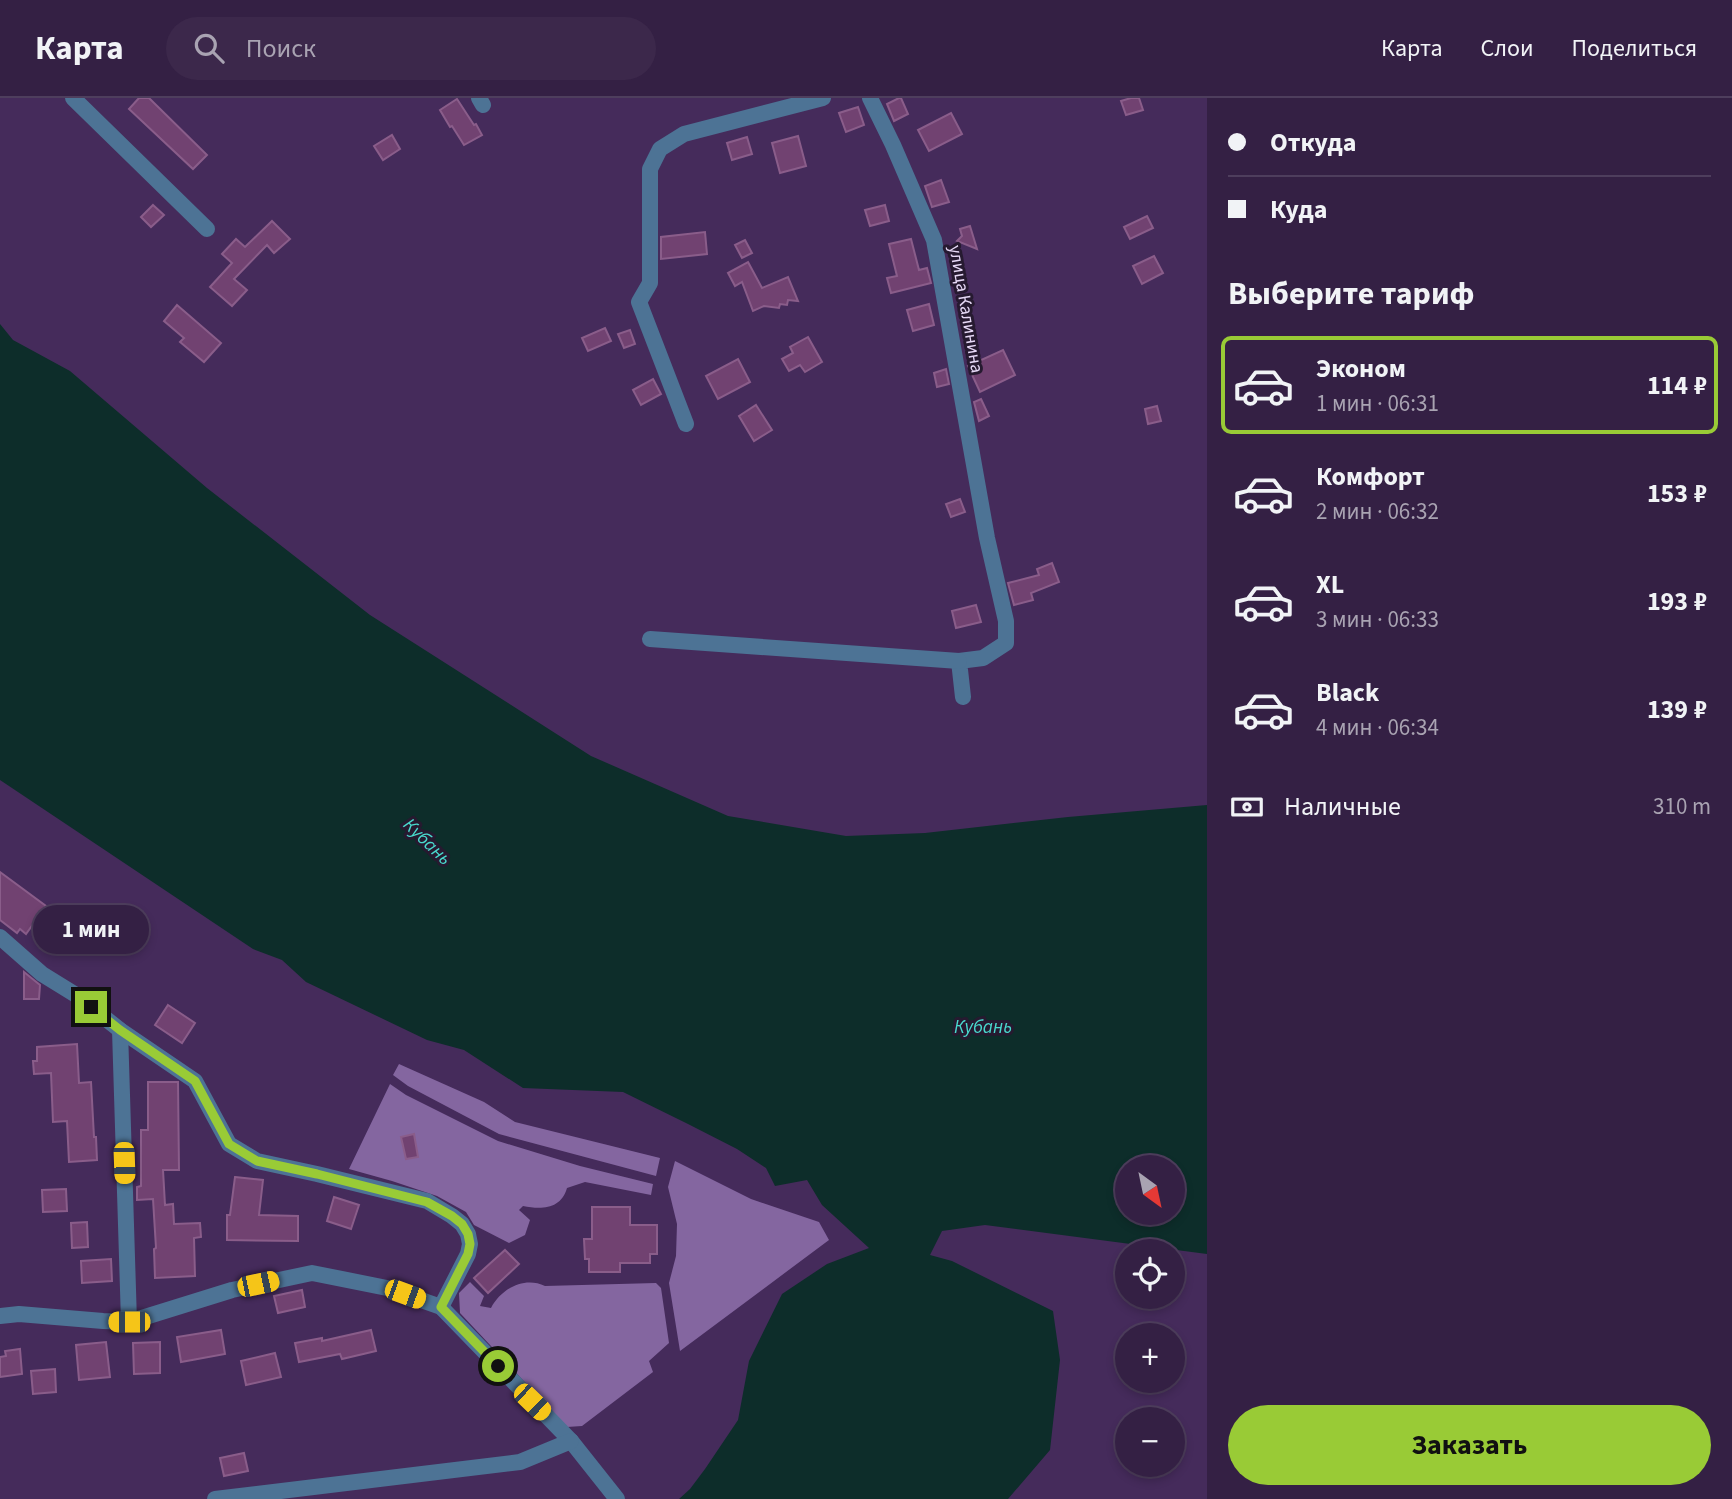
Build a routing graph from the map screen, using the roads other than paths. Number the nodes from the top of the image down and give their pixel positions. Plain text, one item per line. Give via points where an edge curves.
1 (73, 98) edge
2 (823, 98) edge
3 (870, 98) edge
4 (207, 229) dead end
5 (686, 424) dead end
6 (650, 639) dead end
7 (959, 662) junction
8 (963, 697) dead end
9 (0, 937) edge
10 (120, 1030) junction
11 (441, 1307) junction
12 (0, 1316) edge
13 (129, 1322) junction
14 (571, 1441) junction
15 (215, 1499) edge
16 (618, 1499) edge

1 - 4 street
2 - 5 street via 684,134 660,149 650,169 650,283 639,302
3 - 7 street, улица Калинина via 934,240 1006,621 1006,643 984,658
6 - 7 street
7 - 8 street
9 - 10 street via 42,974
10 - 11 street via 195,1081 229,1144 257,1161 427,1202 462,1224 470,1244 468,1254
10 - 13 street
11 - 13 street via 387,1288 312,1273 232,1290
11 - 14 street
12 - 13 street
14 - 15 street via 520,1462
14 - 16 street

